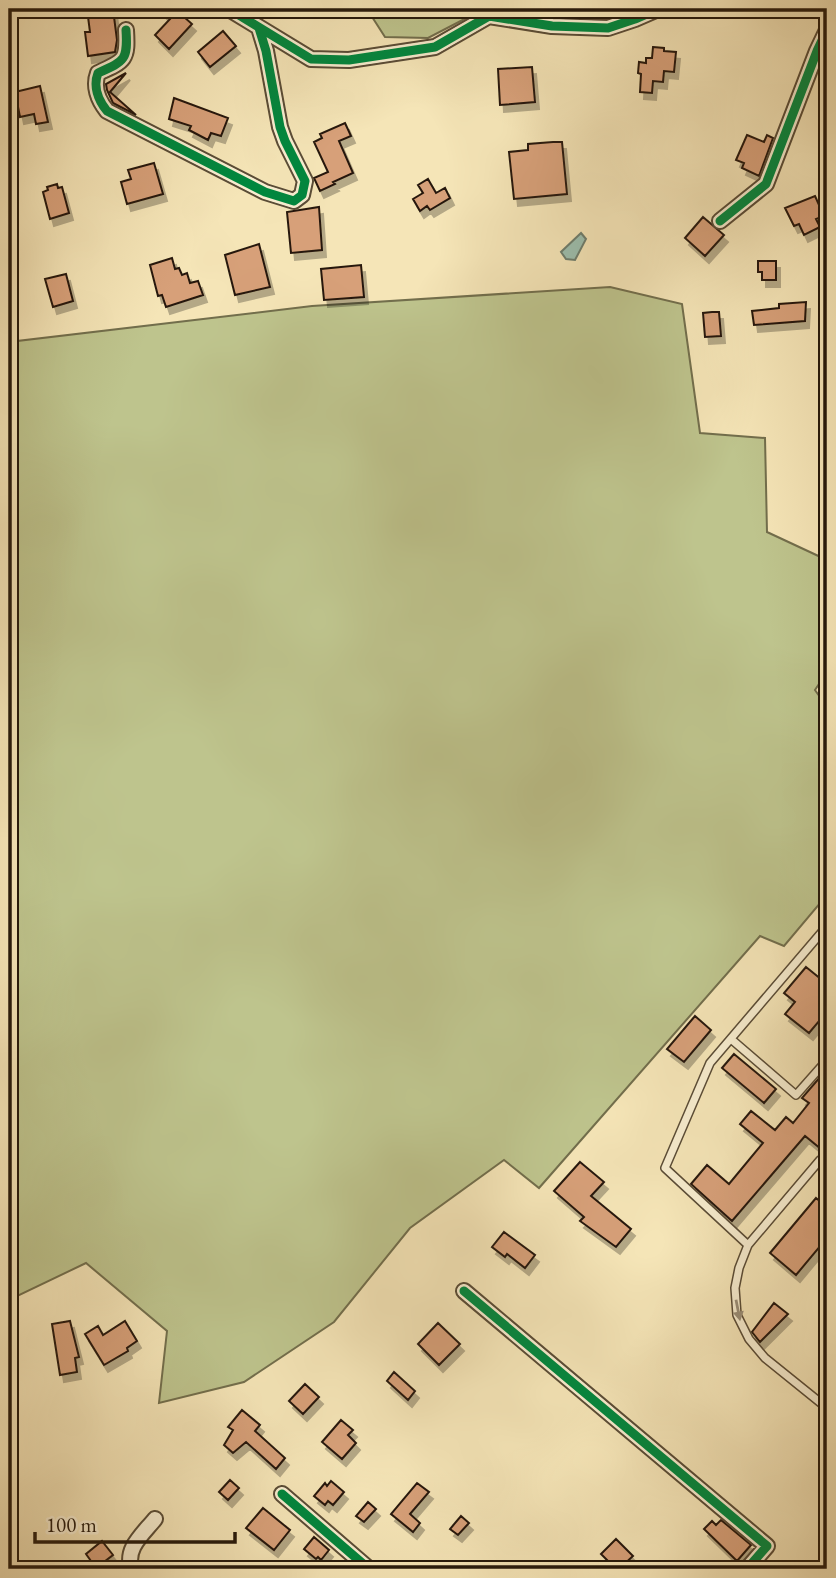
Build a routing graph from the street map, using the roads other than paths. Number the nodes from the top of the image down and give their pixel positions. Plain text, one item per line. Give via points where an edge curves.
1 (229, 9) edge
2 (658, 9) edge
3 (259, 28) junction
4 (126, 30) dead end
5 (827, 30) edge
6 (720, 221) dead end
7 (827, 926) edge
8 (731, 1039) junction
9 (827, 1060) edge
10 (820, 1160) dead end
11 (748, 1244) junction
12 (464, 1291) dead end
13 (827, 1408) edge
14 (282, 1494) dead end
15 (155, 1519) dead end
16 (132, 1569) edge
17 (369, 1569) edge
18 (747, 1569) edge

1 - 3 street
2 - 3 street via 608,28 552,26 489,16 435,47 349,60 311,59
3 - 4 street via 280,127 305,181 302,195 294,201 265,192 107,111 95,83 98,73 125,59
5 - 6 street via 766,184
7 - 8 lane
8 - 9 lane via 796,1096
8 - 11 lane via 710,1063 665,1168
10 - 11 lane
11 -> 13 lane via 735,1288 737,1315 748,1339
12 - 18 street via 767,1546
14 - 17 street
15 - 16 street via 131,1549

